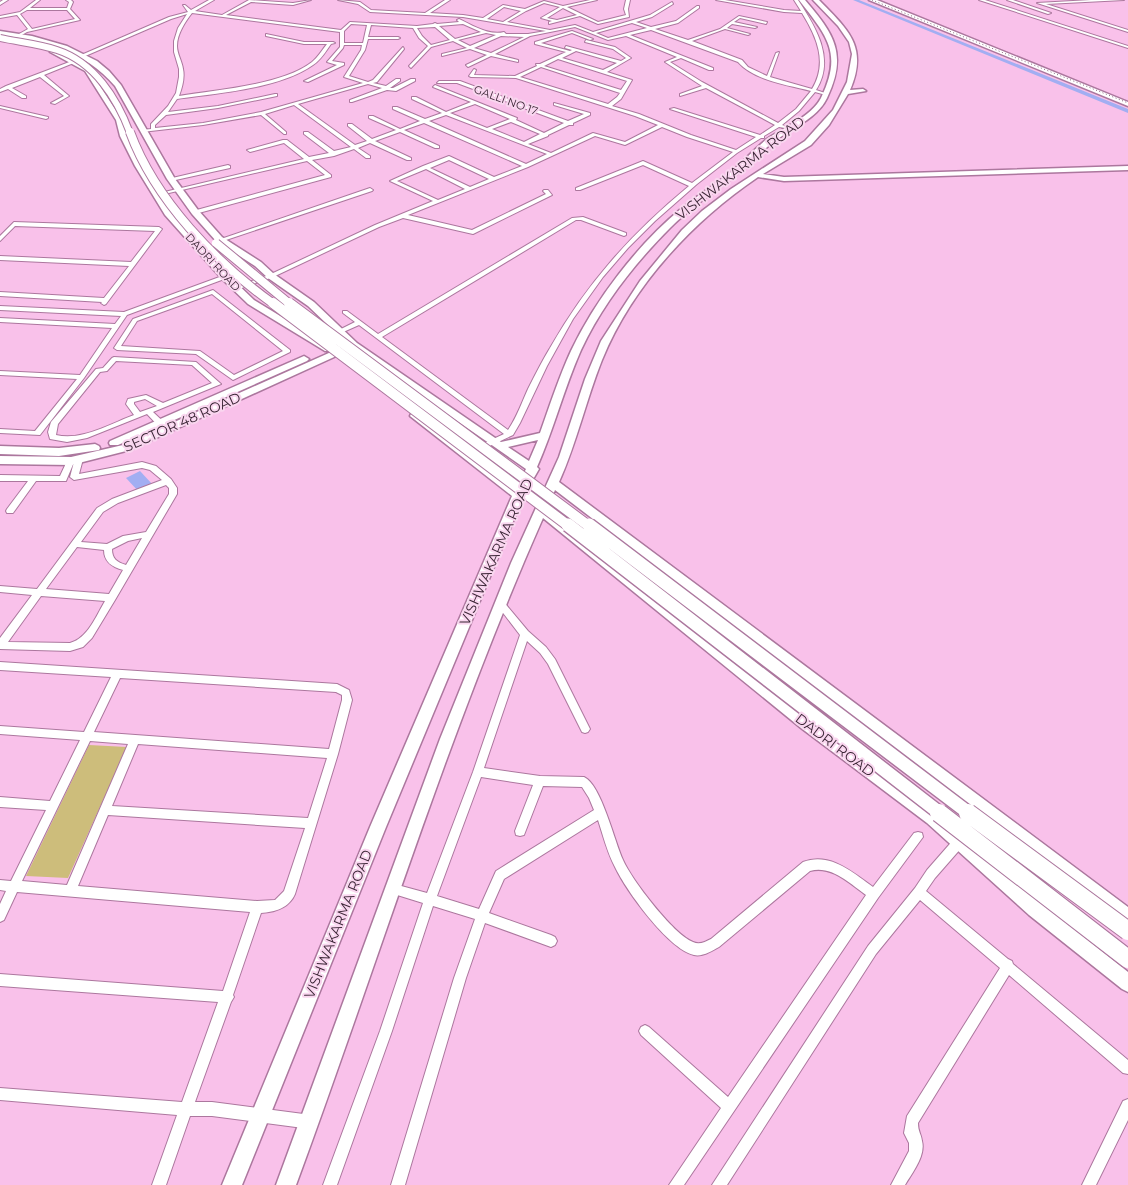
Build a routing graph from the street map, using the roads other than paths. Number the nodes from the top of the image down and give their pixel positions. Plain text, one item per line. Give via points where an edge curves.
1 (6, 0) edge
2 (38, 0) edge
3 (70, 0) edge
4 (212, 0) edge
5 (281, 0) edge
6 (309, 0) edge
7 (340, 0) edge
8 (365, 0) edge
9 (448, 0) edge
10 (551, 0) edge
11 (568, 0) edge
12 (595, 0) edge
13 (628, 0) edge
14 (718, 0) edge
15 (796, 0) edge
16 (872, 0) edge
17 (981, 0) edge
18 (1009, 0) edge
19 (1122, 0) edge
20 (251, 1) edge
21 (359, 2) junction
22 (544, 2) junction
23 (818, 2) edge
24 (274, 3) junction
25 (577, 3) junction
26 (672, 3) dead end
27 (0, 4) edge
28 (184, 6) dead end
29 (563, 7) junction
30 (698, 7) dead end
31 (806, 7) edge
32 (26, 9) junction
33 (68, 9) junction
34 (526, 10) junction
35 (826, 11) junction
36 (191, 12) junction
37 (427, 13) junction
38 (18, 14) junction
39 (440, 14) junction
40 (224, 15) junction
41 (456, 15) junction
42 (581, 15) junction
43 (0, 17) edge
44 (484, 19) junction
45 (556, 21) junction
46 (1095, 21) junction
47 (504, 22) junction
48 (633, 22) junction
49 (463, 23) junction
50 (732, 23) junction
51 (766, 23) dead end
52 (1085, 24) junction
53 (369, 25) junction
54 (414, 27) junction
55 (437, 27) junction
56 (755, 27) dead end
57 (536, 28) junction
58 (724, 28) junction
59 (653, 29) junction
60 (31, 30) junction
61 (342, 31) junction
62 (488, 31) junction
63 (550, 31) junction
64 (1128, 32) edge
65 (505, 33) junction
66 (592, 33) junction
67 (748, 34) dead end
68 (20, 35) junction
69 (267, 35) dead end
70 (627, 35) junction
71 (0, 37) edge
72 (1128, 37) edge
73 (366, 38) junction
74 (398, 38) dead end
75 (528, 38) junction
76 (456, 40) junction
77 (586, 41) junction
78 (689, 41) junction
79 (330, 43) junction
80 (536, 43) junction
81 (343, 44) junction
82 (364, 44) junction
83 (430, 46) junction
84 (566, 47) junction
85 (1128, 47) edge
86 (402, 48) dead end
87 (470, 48) junction
88 (560, 50) junction
89 (572, 51) junction
90 (778, 53) dead end
91 (491, 54) junction
92 (443, 55) dead end
93 (82, 56) junction
94 (681, 57) junction
95 (558, 58) junction
96 (72, 61) junction
97 (516, 61) dead end
98 (620, 62) junction
99 (468, 66) dead end
100 (538, 66) junction
101 (411, 67) dead end
102 (711, 69) dead end
103 (474, 70) dead end
104 (603, 72) junction
105 (41, 75) junction
106 (516, 76) junction
107 (768, 78) junction
108 (298, 79) dead end
109 (398, 80) dead end
110 (412, 80) dead end
111 (306, 81) junction
112 (440, 82) dead end
113 (313, 83) dead end
114 (370, 83) junction
115 (435, 86) dead end
116 (706, 86) junction
117 (8, 87) junction
118 (386, 88) junction
119 (0, 91) edge
120 (863, 91) dead end
121 (622, 92) junction
122 (813, 92) junction
123 (846, 92) junction
124 (826, 94) junction
125 (275, 95) dead end
126 (682, 95) dead end
127 (24, 97) dead end
128 (176, 98) junction
129 (414, 98) dead end
130 (352, 100) dead end
131 (53, 102) dead end
132 (473, 102) junction
133 (295, 104) junction
134 (556, 104) dead end
135 (1128, 104) edge
136 (609, 106) junction
137 (0, 107) edge
138 (394, 108) dead end
139 (672, 109) dead end
140 (262, 113) junction
141 (445, 113) junction
142 (166, 114) junction
143 (371, 117) dead end
144 (46, 118) dead end
145 (511, 120) junction
146 (424, 121) junction
147 (571, 124) junction
148 (350, 125) dead end
149 (662, 126) junction
150 (143, 128) junction
151 (783, 128) junction
152 (122, 129) junction
153 (153, 130) junction
154 (400, 130) junction
155 (486, 130) junction
156 (284, 133) dead end
157 (306, 133) dead end
158 (546, 135) junction
159 (762, 137) junction
160 (372, 142) junction
161 (524, 144) junction
162 (437, 147) dead end
163 (354, 148) junction
164 (250, 150) dead end
165 (738, 152) junction
166 (334, 154) junction
167 (550, 154) junction
168 (368, 157) dead end
169 (310, 160) junction
170 (409, 160) dead end
171 (1128, 162) edge
172 (526, 166) junction
173 (425, 167) junction
174 (228, 168) dead end
175 (1128, 168) edge
176 (761, 172) junction
177 (171, 179) junction
178 (494, 179) junction
179 (693, 186) junction
180 (470, 189) junction
181 (578, 189) dead end
182 (179, 190) junction
183 (370, 190) dead end
184 (546, 191) dead end
185 (158, 195) junction
186 (678, 198) junction
187 (439, 202) junction
188 (694, 202) junction
189 (195, 212) junction
190 (403, 216) junction
191 (624, 234) dead end
192 (0, 239) edge
193 (221, 240) junction
194 (0, 258) edge
195 (133, 264) junction
196 (271, 276) junction
197 (225, 277) junction
198 (237, 288) junction
199 (0, 294) edge
200 (106, 300) junction
201 (0, 308) edge
202 (345, 312) dead end
203 (96, 313) junction
204 (125, 314) junction
205 (0, 320) edge
206 (359, 323) junction
207 (117, 326) junction
208 (339, 332) junction
209 (379, 336) junction
210 (352, 342) junction
211 (331, 351) junction
212 (260, 364) junction
213 (271, 372) junction
214 (0, 373) edge
215 (82, 377) junction
216 (163, 406) junction
217 (452, 411) junction
218 (149, 412) junction
219 (139, 416) junction
220 (426, 425) junction
221 (164, 426) junction
222 (0, 431) edge
223 (509, 434) junction
224 (545, 435) junction
225 (497, 442) junction
226 (0, 450) edge
227 (466, 455) junction
228 (0, 460) edge
229 (75, 460) junction
230 (533, 469) junction
231 (0, 478) edge
232 (34, 478) junction
233 (168, 481) junction
234 (552, 482) junction
235 (518, 495) junction
236 (540, 510) junction
237 (10, 512) dead end
238 (150, 534) junction
239 (74, 544) junction
240 (108, 547) junction
241 (129, 570) junction
242 (0, 589) edge
243 (39, 593) junction
244 (112, 598) junction
245 (500, 603) junction
246 (525, 634) junction
247 (0, 645) edge
248 (0, 666) edge
249 (117, 674) junction
250 (585, 728) dead end
251 (0, 730) edge
252 (87, 737) junction
253 (135, 740) junction
254 (333, 754) junction
255 (478, 772) junction
256 (540, 781) junction
257 (0, 802) edge
258 (53, 806) junction
259 (105, 810) junction
260 (599, 813) junction
261 (310, 823) junction
262 (520, 831) dead end
263 (918, 837) dead end
264 (958, 842) junction
265 (0, 885) edge
266 (15, 886) junction
267 (394, 890) junction
268 (70, 892) junction
269 (919, 892) junction
270 (874, 894) junction
271 (435, 901) junction
272 (454, 906) joint
273 (257, 908) junction
274 (0, 916) edge
275 (482, 916) junction
276 (1128, 917) edge
277 (1128, 931) edge
278 (552, 941) dead end
279 (1128, 959) edge
280 (1008, 965) junction
281 (0, 980) edge
282 (1128, 983) edge
283 (228, 997) junction
284 (645, 1031) dead end
285 (1128, 1068) edge
286 (0, 1094) edge
287 (1128, 1106) edge
288 (730, 1107) junction
289 (185, 1109) junction
290 (260, 1115) junction
291 (311, 1122) junction
292 (159, 1185) edge
293 (232, 1185) edge
294 (286, 1185) edge
295 (330, 1185) edge
296 (398, 1185) edge
297 (676, 1185) edge
298 (719, 1185) edge
299 (898, 1185) edge
300 (1089, 1185) edge

1 - 27 street
2 - 32 street
3 - 33 street
4 - 36 street
5 - 24 street
6 - 24 street via 296,4
7 - 21 street
8 - 21 street
9 - 37 street
10 - 22 street
11 - 25 street
12 - 25 street
13 - 42 street via 628,16 598,22
14 - 31 street via 784,11
15 - 31 street
16 - 135 street
17 - 85 street
18 - 52 street
19 - 46 street via 1039,3
20 - 24 street
20 - 40 street
21 - 37 street via 370,11
22 - 29 street
22 - 34 street
23 - 31 street
23 - 35 street, VISHWAKARMA ROAD
25 - 29 street
26 - 48 street
28 - 36 street
29 - 42 street
29 - 45 street via 543,18
30 - 59 street via 677,22
31 - 35 street
31 - 122 street via 822,54 821,75
31 - 124 street, VISHWAKARMA ROAD via 826,27 833,41 834,77
32 - 33 street
32 - 38 street
33 - 60 street via 78,20
34 - 44 street via 503,6
34 - 47 street
35 - 123 street, VISHWAKARMA ROAD via 851,41 855,52 853,78
36 - 40 street
36 - 93 street
36 - 128 street via 182,23 175,48 182,78
37 - 39 street
38 - 43 street
38 - 60 street
39 - 41 street
39 - 55 street via 435,18
40 - 61 street
41 - 44 street
41 - 49 street
42 - 45 street
44 - 47 street
45 - 57 street
46 - 52 street
46 - 64 street
47 - 57 street
48 - 59 street
48 - 66 street
49 - 55 street
49 - 62 street via 474,30
50 - 51 street via 739,17
50 - 56 street
50 - 58 street
52 - 72 street
53 - 54 street
53 - 61 street via 350,23
53 - 73 street
54 - 55 street
54 - 83 street
55 - 76 street
57 - 63 street
58 - 67 street
58 - 78 street
59 - 70 street
59 - 78 street
60 - 68 street
61 - 81 street
62 - 65 street
62 - 76 street
63 - 66 street via 575,26
63 - 75 street
65 - 75 street
65 - 87 street
66 - 70 street via 608,39
68 - 71 street, DADRI ROAD
68 - 93 street, DADRI ROAD
69 - 79 street via 304,43
70 - 94 street
71 - 96 street, DADRI ROAD via 47,49
71 - 277 street, bridge via 61,49 88,61 104,74 120,96 153,163 182,210 227,253 274,292 607,538 882,749
71 - 279 street, bridge via 57,50 87,65 121,108 138,151 172,208 243,282 497,470
73 - 74 street
73 - 82 street
75 - 80 street
75 - 91 street
76 - 83 street
76 - 87 street
77 - 80 street via 591,39 572,32
77 - 84 street
77 - 98 street via 614,48 629,58
78 - 107 street via 740,61 746,68
79 - 81 street
79 - 128 street via 316,60 287,76
80 - 88 street
81 - 82 street
81 - 111 street via 329,62 342,64
82 - 114 street via 346,76
83 - 101 street
84 - 88 street
84 - 89 street
86 - 114 street via 375,82
87 - 91 street
87 - 92 street
88 - 89 street
89 - 95 street
89 - 98 street
90 - 107 street
91 - 97 street
91 - 99 street
93 - 96 street
93 - 150 street, DADRI ROAD via 111,75
94 - 102 street
94 - 116 street via 667,62
95 - 100 street
95 - 104 street
96 - 105 street
96 - 152 street, DADRI ROAD via 87,70
98 - 104 street
100 - 106 street
100 - 121 street
103 - 106 street via 471,76
104 - 121 street via 630,80
105 - 117 street
105 - 131 street via 67,96
106 - 136 street
107 - 122 street
108 - 111 street
109 - 118 street
110 - 118 street via 394,90
111 - 113 street
112 - 147 street, GALLI NO 17 via 458,82
114 - 118 street
114 - 133 street
115 - 132 street
116 - 126 street
116 - 151 street
117 - 119 street
117 - 127 street
118 - 130 street
120 - 123 street
121 - 136 street
122 - 124 street
122 - 151 street
123 - 176 street, VISHWAKARMA ROAD via 839,106 808,143
124 - 151 street, VISHWAKARMA ROAD via 822,103
125 - 142 street
128 - 142 street
129 - 141 street
132 - 141 street
132 - 145 street via 515,119
133 - 140 street
133 - 163 street
134 - 147 street via 588,114
136 - 149 street
137 - 144 street
138 - 146 street
139 - 159 street
140 - 153 street
140 - 156 street
141 - 146 street
141 - 155 street
142 - 153 street via 153,125
143 - 154 street
145 - 155 street
145 - 158 street
146 - 154 street
146 - 172 street
147 - 158 street
148 - 160 street
149 - 165 street
149 - 167 street via 625,144 595,134
150 - 152 street
150 - 153 street
150 - 177 street, DADRI ROAD
151 - 159 street
151 - 188 street, VISHWAKARMA ROAD via 730,176
152 - 185 street, DADRI ROAD
154 - 160 street
154 - 162 street
155 - 161 street
157 - 166 street
158 - 161 street
159 - 165 street
160 - 163 street
160 - 170 street
161 - 167 street
163 - 166 street
163 - 168 street
164 - 169 street via 285,142
165 - 179 street
166 - 169 street
167 - 172 street
169 - 182 street
169 - 189 street via 329,176
171 - 176 street
172 - 178 street
173 - 178 street via 449,158
173 - 180 street
173 - 187 street via 393,181
174 - 177 street
175 - 176 street via 784,178
176 - 234 street, VISHWAKARMA ROAD via 696,222 665,257 617,322 600,351
177 - 182 street, DADRI ROAD
178 - 180 street
179 - 181 street via 643,163
179 - 186 street
180 - 187 street
182 - 185 street
182 - 189 street, DADRI ROAD
183 - 193 street
184 - 190 street via 549,195 473,232
185 - 197 street, DADRI ROAD via 169,215
186 - 188 street
186 - 223 street via 648,223 611,264 568,320
187 - 190 street
188 - 224 street, VISHWAKARMA ROAD via 659,234 608,297 586,331
189 - 193 street, DADRI ROAD
190 - 196 street
191 - 209 street via 574,218
192 - 195 street via 14,224 159,229
193 - 196 street, DADRI ROAD
194 - 195 street
195 - 200 street
196 - 198 street
196 - 208 street, DADRI ROAD via 311,304
197 - 198 street, DADRI ROAD
197 - 204 street
198 - 211 street, DADRI ROAD via 251,302
199 - 200 street
200 - 203 street
201 - 203 street
202 - 206 street
203 - 204 street
204 - 207 street
205 - 207 street
206 - 208 street
206 - 209 street
207 - 215 street
208 - 210 street, DADRI ROAD
209 - 223 street
210 - 211 street, SECTOR 48 ROAD
210 - 217 street, DADRI ROAD
211 - 213 street, SECTOR 48 ROAD
211 - 220 street, DADRI ROAD
211 - 221 street, SECTOR 48 ROAD
212 - 212 street via 233,378 198,352 117,348 135,320 213,292 288,351
212 - 213 street
213 - 221 street, SECTOR 48 ROAD
214 - 215 street
215 - 222 street via 37,432
216 - 218 street
216 - 219 street via 146,397 131,401
216 - 219 street via 217,384 194,363 114,359 105,370 98,370 54,424 53,437 76,438
217 - 220 street
217 - 225 street, DADRI ROAD
218 - 219 street
218 - 221 street
220 - 227 street, DADRI ROAD
221 - 226 street, SECTOR 48 ROAD via 97,448 60,452
221 - 229 street, SECTOR 48 ROAD via 126,448
223 - 225 street
224 - 225 street
224 - 230 street, VISHWAKARMA ROAD
225 - 227 street
225 - 230 street, DADRI ROAD
227 - 235 street, DADRI ROAD
228 - 229 street, SECTOR 48 ROAD
229 - 232 street via 64,479
229 - 233 street via 74,477 142,465 154,468
230 - 235 street, VISHWAKARMA ROAD
231 - 232 street
232 - 237 street
233 - 238 street via 173,494
233 - 239 street via 108,504
234 - 236 street, VISHWAKARMA ROAD
234 - 276 street
235 - 290 street, VISHWAKARMA ROAD
236 - 245 street, VISHWAKARMA ROAD
236 - 264 street, DADRI ROAD via 806,724 932,818
238 - 240 street via 126,538
238 - 241 street
239 - 240 street
239 - 243 street
240 - 241 street via 108,556 115,566
241 - 244 street
242 - 243 street
243 - 244 street
243 - 247 street
244 - 247 street via 80,644 61,648
245 - 246 street
245 - 267 street, VISHWAKARMA ROAD
246 - 250 street via 544,650 552,662
246 - 255 street
248 - 249 street
249 - 252 street
249 - 254 street via 342,690 347,700
251 - 252 street
252 - 253 street
252 - 258 street
253 - 254 street
253 - 259 street
254 - 261 street
255 - 256 street
255 - 271 street
256 - 260 street via 584,782
256 - 262 street
257 - 258 street
258 - 266 street
259 - 261 street
259 - 268 street
260 - 270 street via 633,888 679,942 692,949 706,949 715,943 815,862 832,866
260 - 275 street via 500,875
261 - 273 street via 289,894 282,904
263 - 270 street
264 - 269 street
264 - 282 street, DADRI ROAD
265 - 266 street
266 - 268 street
266 - 274 street
267 - 271 street
267 - 291 street, VISHWAKARMA ROAD
268 - 273 street
269 - 280 street
269 - 298 street via 872,950
270 - 288 street
271 - 272 street
271 - 295 street
272 - 275 street
273 - 283 street
275 - 278 street
275 - 296 street via 460,978
280 - 285 street
280 - 299 street via 912,1121 911,1133 916,1142 916,1152
281 - 283 street
283 - 289 street
284 - 288 street
286 - 289 street
287 - 300 street
288 - 297 street
289 - 290 street
289 - 292 street
290 - 291 street
290 - 293 street, VISHWAKARMA ROAD
291 - 294 street, VISHWAKARMA ROAD

